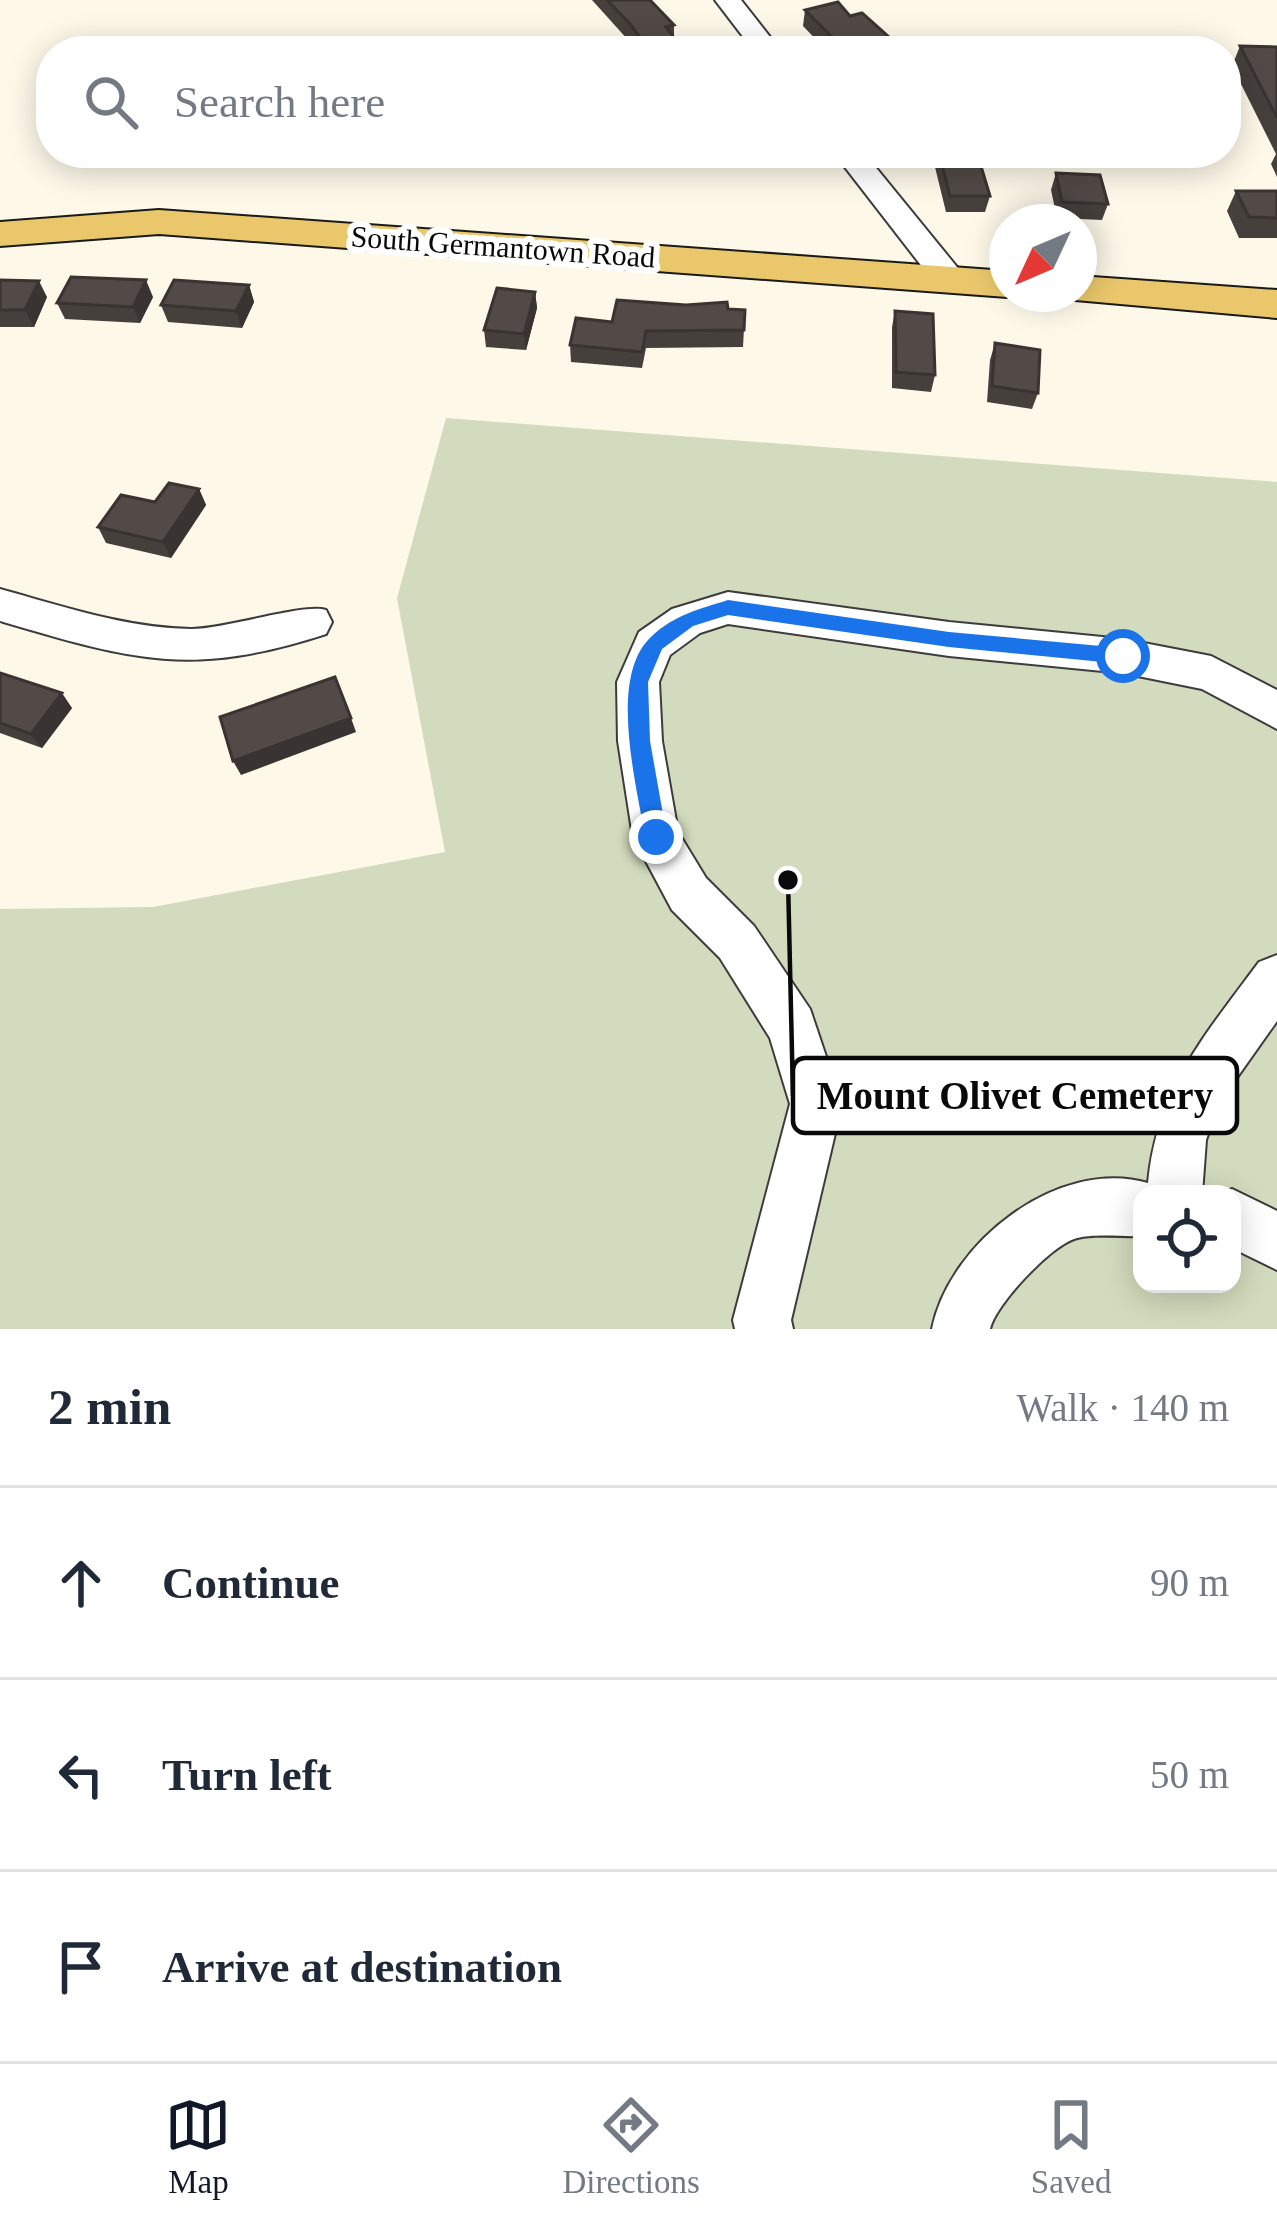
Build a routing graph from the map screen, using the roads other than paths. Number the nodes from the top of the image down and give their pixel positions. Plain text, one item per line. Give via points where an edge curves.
1 (728, 0) edge
2 (756, 36) edge
3 (861, 168) edge
4 (0, 234) edge
5 (949, 279) junction
6 (989, 282) edge
7 (1097, 290) edge
8 (1277, 304) edge
9 (0, 605) edge
10 (312, 622) dead end
11 (1277, 711) edge
12 (1277, 979) edge
13 (1176, 1185) edge
14 (1133, 1208) edge
15 (1241, 1222) edge
16 (1277, 1242) edge
17 (764, 1329) edge
18 (961, 1329) edge

1 - 2 street
3 - 5 street
4 - 5 main road, South Germantown Road via 159,222
5 - 6 main road, South Germantown Road
7 - 8 main road
9 - 10 street via 170,647 261,641
11 - 17 street via 1211,673 1167,664 728,608 686,621 654,644 638,682 656,837 689,894 737,942 792,1028 816,1104
12 - 13 street via 1199,1087 1179,1140
14 - 18 street via 1064,1212 978,1289
15 - 16 street

